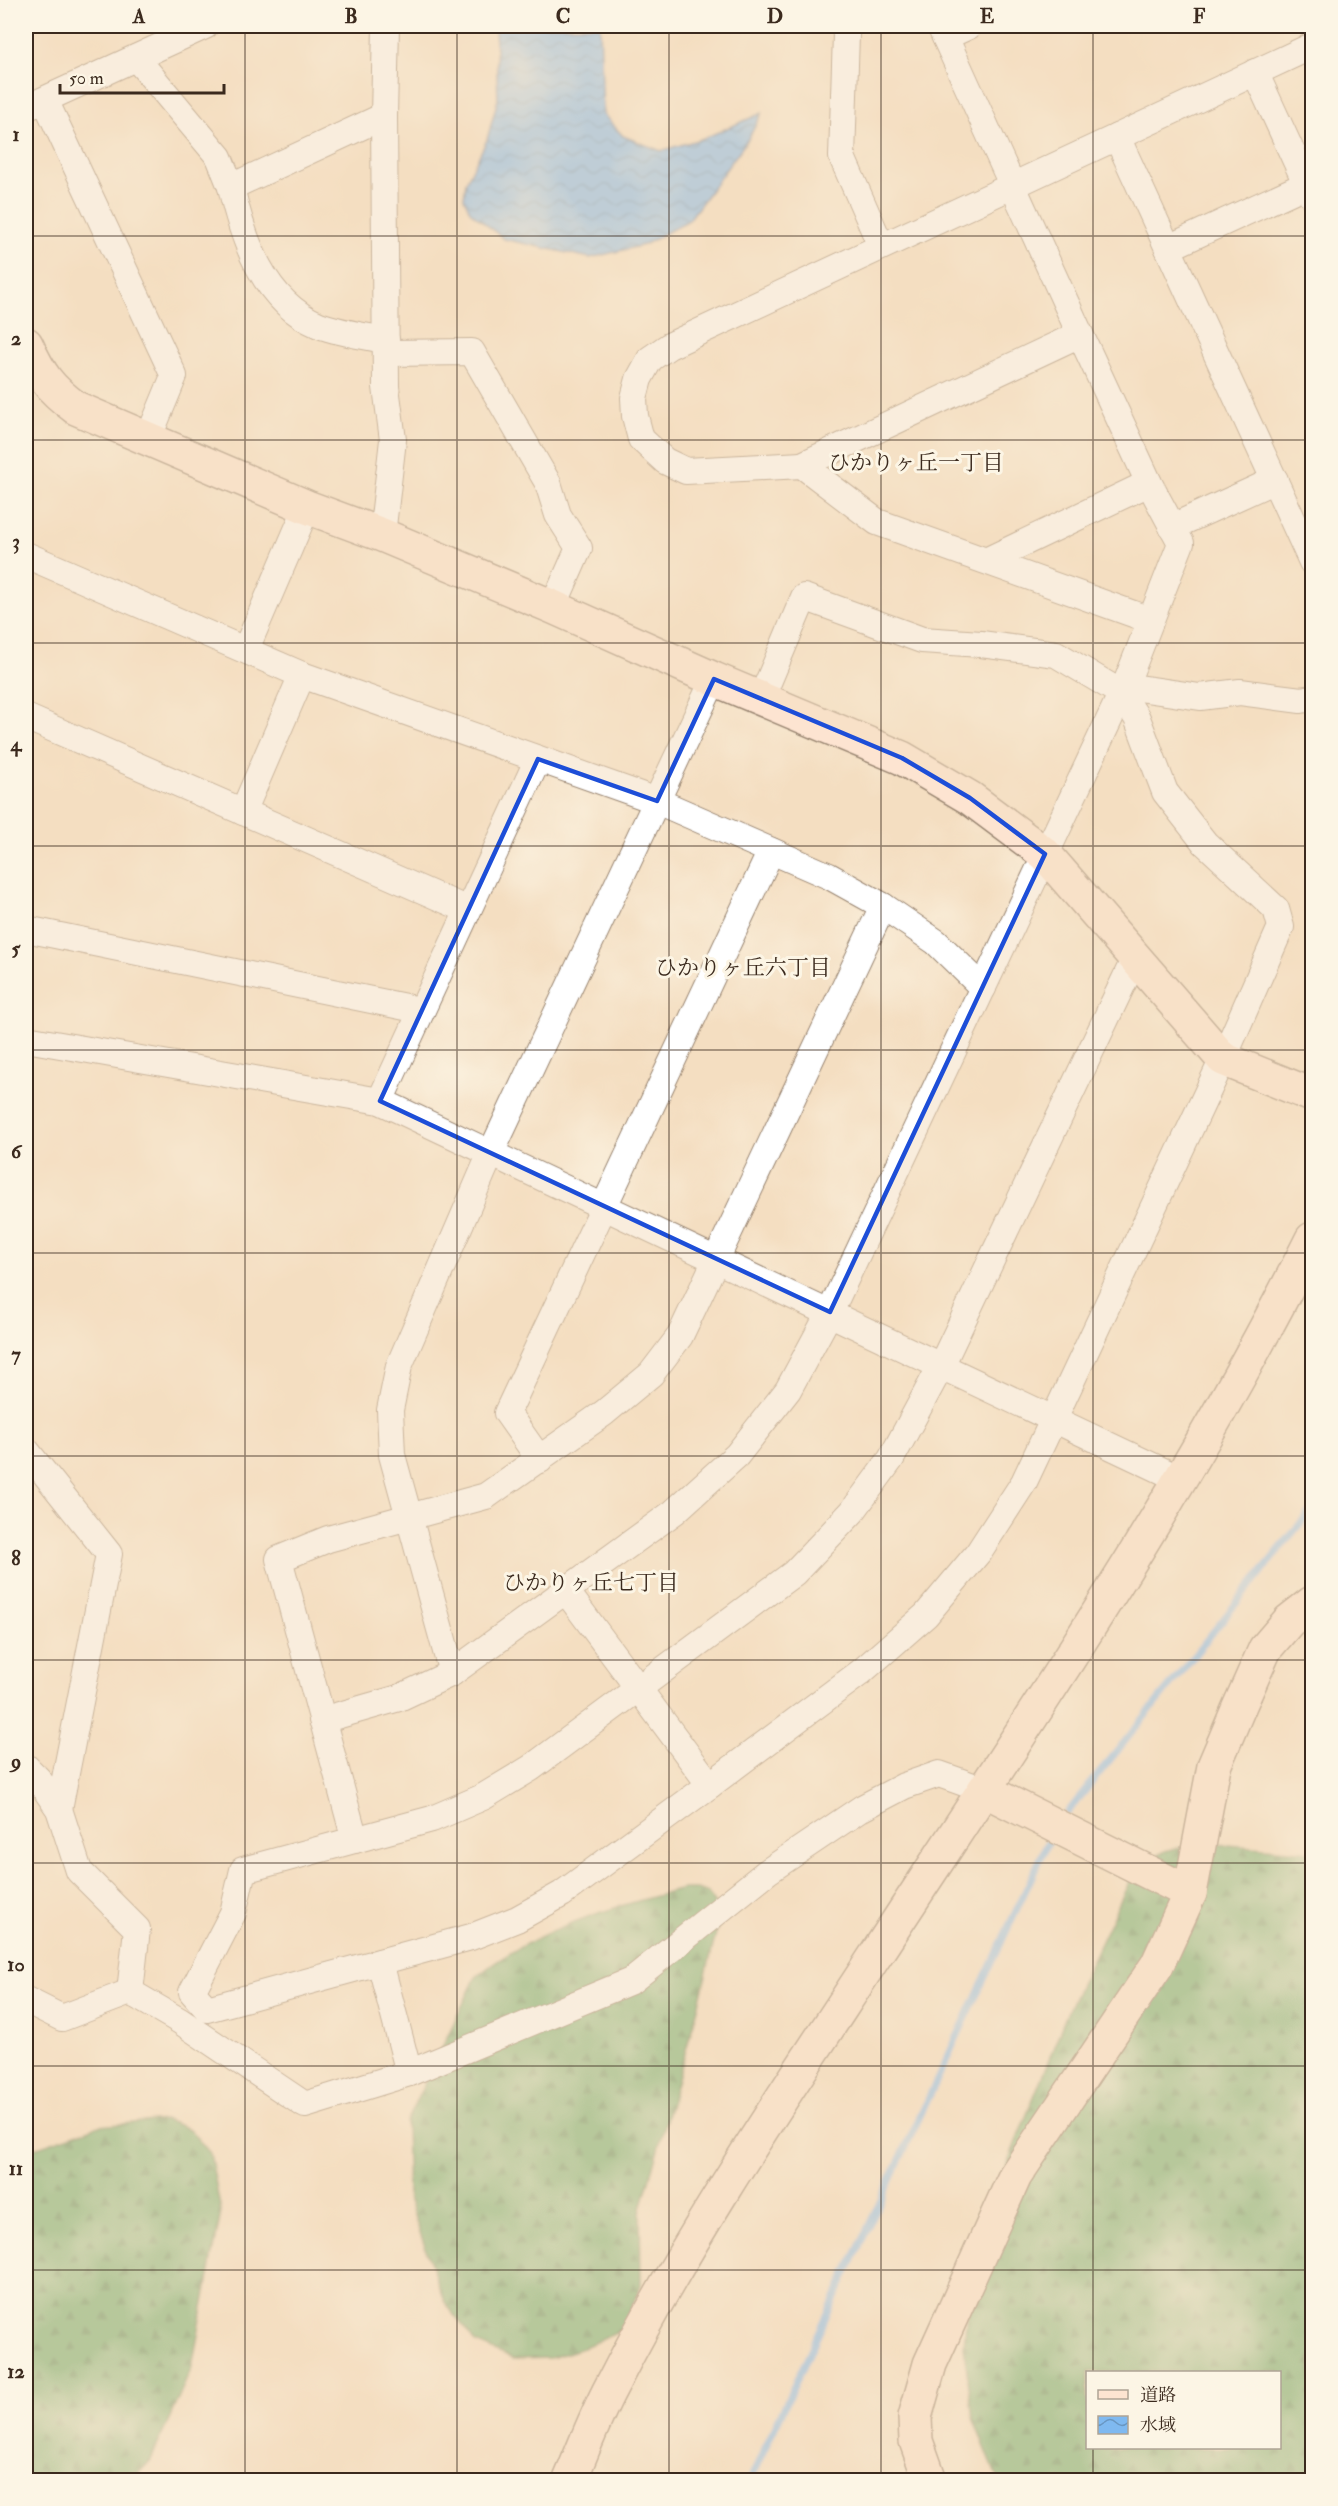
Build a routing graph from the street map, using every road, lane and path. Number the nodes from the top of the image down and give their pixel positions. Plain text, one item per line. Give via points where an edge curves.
1 (205, 26) edge
2 (386, 26) edge
3 (844, 26) edge
4 (969, 26) edge
5 (943, 31) edge
6 (1312, 46) edge
7 (136, 58) junction
8 (1255, 72) junction
9 (35, 104) edge
10 (384, 116) junction
11 (1117, 137) junction
12 (1309, 183) edge
13 (1014, 186) junction
14 (231, 187) junction
15 (881, 246) junction
16 (1167, 248) junction
17 (1080, 334) junction
18 (26, 344) edge
19 (387, 346) junction
20 (148, 439) junction
21 (802, 465) junction
22 (1275, 480) junction
23 (1149, 483) junction
24 (307, 507) junction
25 (1172, 527) junction
26 (382, 535) junction
27 (26, 555) edge
28 (988, 560) junction
29 (1312, 562) edge
30 (553, 607) junction
31 (1150, 620) junction
32 (246, 649) junction
33 (302, 675) junction
34 (714, 679) junction
35 (1123, 690) junction
36 (1312, 698) edge
37 (761, 699) junction
38 (26, 717) edge
39 (538, 759) junction
40 (657, 801) junction
41 (243, 812) junction
42 (771, 851) junction
43 (1045, 854) junction
44 (883, 906) junction
45 (468, 910) junction
46 (26, 929) edge
47 (1134, 960) junction
48 (983, 988) junction
49 (420, 1010) junction
50 (26, 1039) edge
51 (1223, 1059) junction
52 (1312, 1095) edge
53 (380, 1101) junction
54 (490, 1153) junction
55 (603, 1207) junction
56 (1312, 1239) edge
57 (717, 1258) junction
58 (830, 1312) junction
59 (941, 1365) junction
60 (1053, 1417) junction
61 (26, 1450) edge
62 (540, 1460) junction
63 (1182, 1480) junction
64 (408, 1517) junction
65 (566, 1591) junction
66 (1312, 1603) edge
67 (452, 1672) junction
68 (639, 1688) junction
69 (322, 1720) junction
70 (26, 1767) edge
71 (710, 1785) junction
72 (984, 1790) junction
73 (59, 1809) junction
74 (355, 1840) junction
75 (1190, 1893) junction
76 (380, 1962) junction
77 (130, 1992) junction
78 (26, 2000) edge
79 (408, 2073) junction
80 (570, 2481) edge
81 (930, 2481) edge

1 - 7 street
2 - 10 street
3 - 15 street via 842,157
4 - 5 street
5 - 13 street
6 - 8 street
7 - 9 street
7 - 14 street via 219,157
8 - 11 street
8 - 12 street
9 - 20 street via 174,376
10 - 14 street
10 - 19 street
11 - 13 street
11 - 16 street
12 - 16 street
13 - 15 street
13 - 17 street
14 - 19 street via 251,255 266,279 297,312 317,324
15 - 21 street via 669,346 650,360 639,379 634,398 641,439 665,461 686,471
16 - 22 street
17 - 21 street
17 - 23 street
18 - 20 street via 40,375 56,393 76,408
19 - 26 street via 386,387 393,440
19 - 30 street via 472,352 548,483 558,515 579,548
20 - 24 street
21 - 28 street via 877,522
22 - 25 street
22 - 29 street
23 - 25 street
23 - 28 street
24 - 26 street
24 - 32 street
25 - 31 street via 1181,543
26 - 30 street
27 - 32 street
28 - 31 street
30 - 34 street
31 - 35 street
32 - 33 street
33 - 39 street
33 - 41 street
34 - 37 street
34 - 40 street
35 - 36 street via 1200,697 1240,692
35 - 37 street via 1056,654 922,640 804,597
35 - 43 street
35 - 51 street via 1165,792 1205,843 1276,909 1281,927
37 - 43 street via 902,758 970,798
38 - 41 street
39 - 40 street
39 - 45 street
40 - 42 street
40 - 54 street
41 - 45 street
42 - 44 street via 829,876
42 - 55 street
43 - 47 street
43 - 48 street
44 - 48 street via 936,942
44 - 57 street
45 - 49 street
46 - 49 street
47 - 51 street
47 - 59 street
48 - 58 street
49 - 53 street
50 - 53 street
51 - 52 street
51 - 60 street
53 - 54 street
54 - 55 street
54 - 64 street via 399,1366 390,1410 392,1455
55 - 57 street
55 - 62 street via 507,1413
56 - 63 street
57 - 58 street
57 - 62 street via 680,1336 651,1374
58 - 59 street
58 - 65 street via 788,1390 737,1455 674,1512
59 - 60 street
59 - 68 street via 891,1459 852,1512 794,1573
60 - 63 street
60 - 71 street via 1024,1482 978,1553 926,1615 861,1672
61 - 73 street via 109,1554
62 - 64 street via 486,1496
63 - 72 street
64 - 67 street
64 - 69 street via 327,1539 279,1559
65 - 67 street
65 - 68 street
66 - 75 street via 1264,1649 1214,1766
67 - 69 street via 399,1698
68 - 71 street
68 - 74 street via 531,1768 483,1797 432,1819
69 - 74 street
70 - 73 street
71 - 76 street via 562,1894 517,1919 471,1937
72 - 75 street
72 - 79 street via 939,1773 904,1786 862,1808 767,1872 631,1981
72 - 80 street via 765,2124 663,2289 609,2390
73 - 77 street via 80,1871 137,1929
74 - 76 street via 243,1870 233,1913 192,1992 207,2009
75 - 81 street via 1157,1965 1015,2176 976,2258 930,2364 917,2408 916,2441
76 - 79 street
77 - 78 street via 62,2018
77 - 79 street via 305,2105

